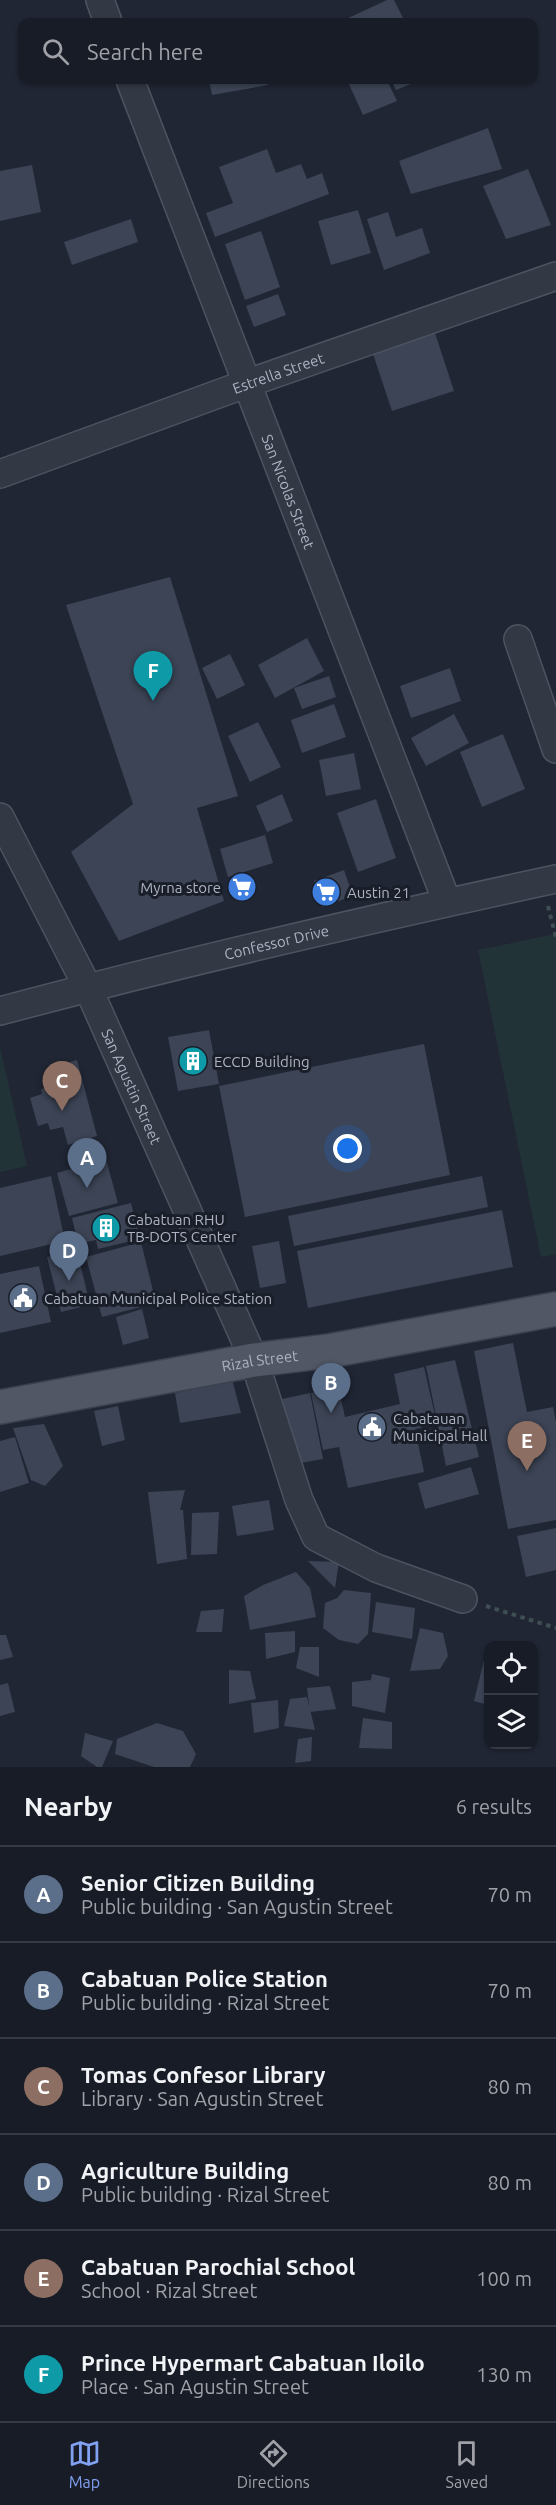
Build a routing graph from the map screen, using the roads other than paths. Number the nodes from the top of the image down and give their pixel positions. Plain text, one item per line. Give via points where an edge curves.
1 (100, 0) edge
2 (107, 18) edge
3 (132, 84) edge
4 (556, 276) edge
5 (248, 383) junction
6 (0, 474) edge
7 (518, 639) dead end
8 (556, 749) edge
9 (0, 818) edge
10 (549, 881) edge
11 (447, 902) junction
12 (88, 988) junction
13 (0, 1011) edge
14 (556, 1309) edge
15 (254, 1360) junction
16 (0, 1407) edge
17 (463, 1599) road end

1 - 2 street
3 - 5 street, San Nicolas Street
4 - 5 street, Estrella Street
5 - 6 street, Estrella Street
5 - 11 street, San Nicolas Street
7 - 8 street
9 - 12 street, San Agustin Street
10 - 11 street, Confessor Drive
11 - 12 street, Confessor Drive
12 - 13 street, Confessor Drive
12 - 15 street, San Agustin Street
14 - 15 main road, Rizal Street via 329,1351
15 - 16 main road, Rizal Street
15 - 17 street, San Agustin Street via 299,1500 316,1536 376,1568

